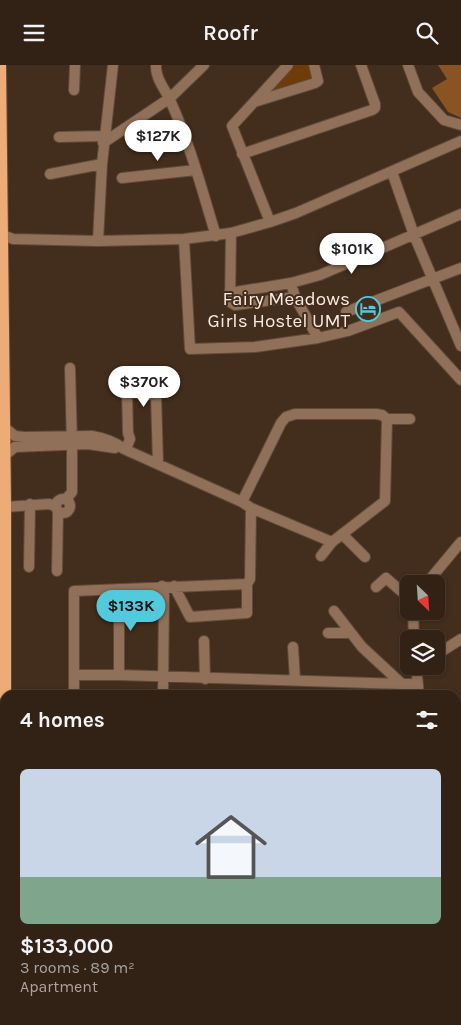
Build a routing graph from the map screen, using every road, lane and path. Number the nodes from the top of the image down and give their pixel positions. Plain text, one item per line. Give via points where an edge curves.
1 (0, 65) edge
2 (75, 65) edge
3 (113, 65) edge
4 (156, 65) edge
5 (204, 65) edge
6 (288, 65) edge
7 (314, 65) edge
8 (361, 65) edge
9 (408, 65) edge
10 (74, 90) dead end
11 (170, 98) junction
12 (252, 103) junction
13 (461, 125) edge
14 (60, 137) dead end
15 (104, 140) junction
16 (461, 141) edge
17 (242, 154) junction
18 (102, 164) junction
19 (196, 170) junction
20 (392, 173) junction
21 (50, 174) dead end
22 (122, 178) dead end
23 (461, 214) edge
24 (270, 223) junction
25 (231, 233) junction
26 (414, 235) junction
27 (5, 236) edge
28 (216, 236) junction
29 (184, 239) junction
30 (98, 241) junction
31 (1, 247) edge
32 (461, 268) edge
33 (432, 280) junction
34 (291, 283) junction
35 (230, 293) junction
36 (295, 297) junction
37 (366, 304) dead end
38 (318, 338) junction
39 (461, 345) edge
40 (70, 368) dead end
41 (461, 381) edge
42 (387, 419) junction
43 (410, 419) dead end
44 (4, 427) junction
45 (72, 440) junction
46 (125, 449) junction
47 (4, 455) junction
48 (158, 463) junction
49 (30, 504) junction
50 (246, 505) junction
51 (6, 507) junction
52 (57, 509) junction
53 (342, 534) junction
54 (332, 542) junction
55 (461, 542) edge
56 (321, 556) dead end
57 (2, 557) edge
58 (365, 557) dead end
59 (29, 567) dead end
60 (57, 571) dead end
61 (434, 575) edge
62 (247, 584) junction
63 (162, 586) junction
64 (174, 586) junction
65 (376, 587) dead end
66 (118, 589) junction
67 (400, 590) edge
68 (334, 611) dead end
69 (328, 633) dead end
70 (351, 633) junction
71 (461, 639) edge
72 (204, 641) dead end
73 (293, 647) dead end
74 (445, 649) edge
75 (74, 675) junction
76 (119, 675) junction
77 (416, 675) edge
78 (163, 677) junction
79 (205, 679) junction
80 (295, 680) junction
81 (402, 684) junction
82 (417, 684) junction
83 (5, 690) edge
84 (74, 690) edge
85 (163, 690) edge
86 (418, 690) edge

1 - 27 main road
2 - 10 street
3 - 15 street
4 - 11 street via 155,72
5 - 11 street
6 - 12 street
7 - 12 street via 318,77 315,83
8 - 17 street via 375,108
9 - 13 street via 418,92 444,120
11 - 15 street
11 - 19 street
12 - 17 street via 232,126
14 - 15 street
15 - 18 street
16 - 20 street
17 - 24 street
18 - 21 street
18 - 30 street
19 - 22 street
19 - 28 street
20 - 24 street
20 - 26 street
23 - 26 street
24 - 25 street
25 - 28 street
25 - 35 street
26 - 33 street
26 - 34 street via 320,275
27 - 30 street
27 - 31 main road
28 - 29 street
29 - 30 street
29 - 38 street via 190,349 255,347
31 - 44 main road
32 - 33 street
33 - 37 street
33 - 39 street
34 - 35 street
34 - 36 street
35 - 36 street via 230,302 235,305
36 - 38 street
38 - 41 street via 348,331 399,312
40 - 45 street
42 - 43 street
42 - 50 street via 376,414 295,414 286,417
42 - 53 street via 385,501
44 - 45 street via 15,436
44 - 47 main road
45 - 46 street
45 - 47 street via 15,447
45 - 52 street via 72,492 66,499 57,501
46 - 48 street
46 - 48 street via 130,439 127,392 156,395
47 - 51 main road
48 - 50 street
49 - 51 street
49 - 52 street via 49,504
49 - 59 street
50 - 54 street
50 - 62 street via 250,579
51 - 57 main road
52 - 60 street
53 - 54 street
53 - 58 street
54 - 56 street
55 - 61 street
57 - 83 main road
62 - 64 street
62 - 64 street via 247,613 190,617
63 - 64 street
63 - 66 street
63 - 78 street
65 - 67 street via 386,578
66 - 75 street via 74,591
66 - 76 street
68 - 70 street
69 - 70 street
70 - 81 street via 373,659
71 - 74 street
72 - 79 street
73 - 80 street
75 - 76 street
75 - 84 street
76 - 78 street
77 - 82 street
78 - 79 street
78 - 85 street
79 - 80 street
80 - 81 street
81 - 82 street
82 - 86 street

